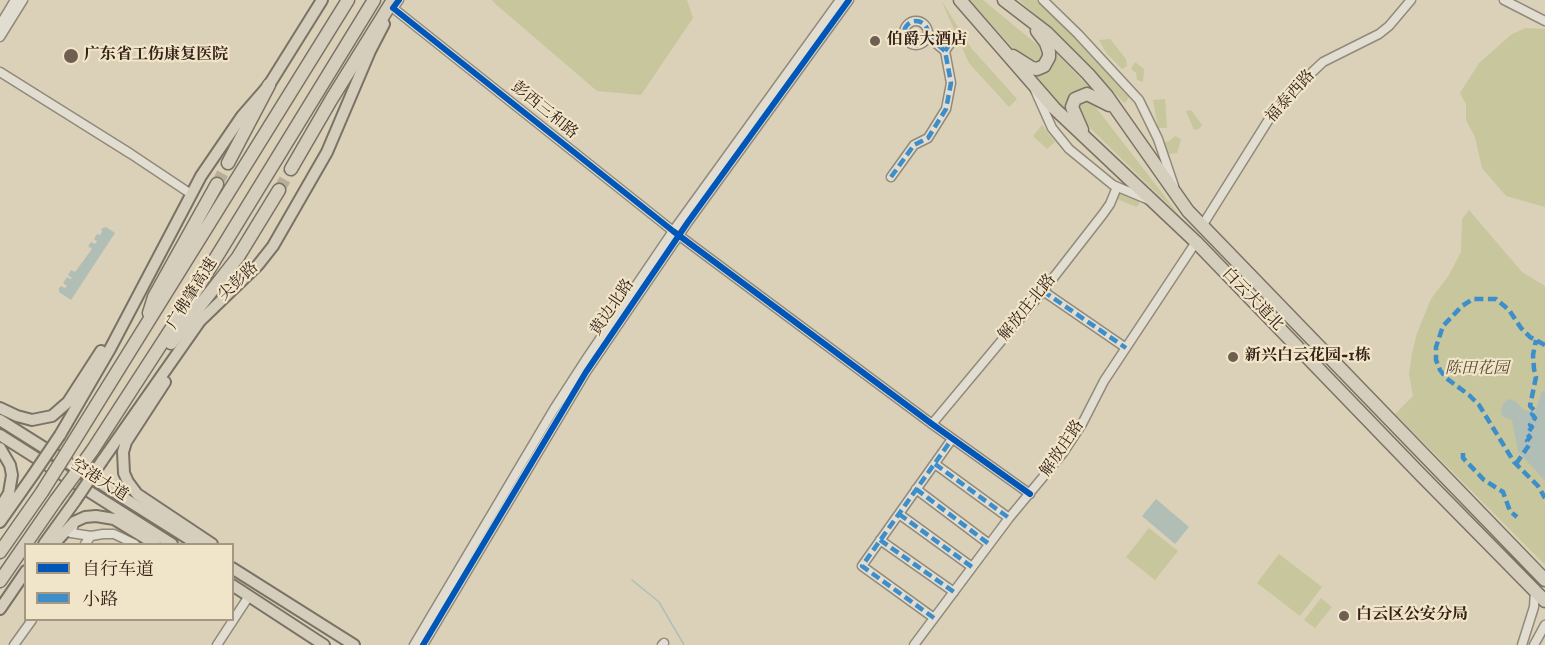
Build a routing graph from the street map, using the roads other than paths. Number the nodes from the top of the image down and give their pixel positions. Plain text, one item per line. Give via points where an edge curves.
1 (15, 0) edge
2 (23, 0) edge
3 (322, 0) edge
4 (348, 0) edge
5 (374, 0) edge
6 (840, 0) edge
7 (849, 0) edge
8 (960, 0) edge
9 (1004, 0) edge
10 (1043, 0) edge
11 (1412, 0) edge
12 (1504, 0) edge
13 (395, 2) edge
14 (1022, 14) junction
15 (1545, 21) edge
16 (0, 25) edge
17 (927, 36) dead end
18 (0, 37) edge
19 (954, 38) dead end
20 (1002, 50) junction
21 (945, 51) junction
22 (0, 72) edge
23 (1032, 84) junction
24 (269, 85) junction
25 (1118, 111) junction
26 (1088, 141) junction
27 (228, 163) tunnel mouth
28 (291, 169) tunnel mouth
29 (891, 177) dead end
30 (217, 184) tunnel mouth
31 (1117, 187) junction
32 (279, 190) tunnel mouth
33 (190, 194) junction
34 (1180, 200) junction
35 (1155, 202) junction
36 (1202, 226) junction
37 (676, 233) junction
38 (1196, 242) junction
39 (1043, 291) junction
40 (129, 312) junction
41 (142, 333) junction
42 (189, 336) junction
43 (1126, 348) junction
44 (0, 408) edge
45 (0, 420) edge
46 (112, 421) junction
47 (932, 424) junction
48 (0, 435) edge
49 (952, 439) junction
50 (0, 448) edge
51 (934, 464) junction
52 (916, 489) junction
53 (1030, 494) junction
54 (0, 508) edge
55 (899, 514) junction
56 (1009, 518) junction
57 (0, 522) edge
58 (74, 522) junction
59 (91, 536) junction
60 (880, 540) junction
61 (26, 543) edge
62 (45, 543) edge
63 (55, 543) edge
64 (86, 543) edge
65 (133, 543) edge
66 (153, 543) edge
67 (170, 543) edge
68 (195, 543) edge
69 (210, 543) edge
70 (990, 544) junction
71 (24, 546) edge
72 (0, 552) edge
73 (234, 562) edge
74 (972, 567) junction
75 (234, 569) edge
76 (24, 574) edge
77 (1545, 580) edge
78 (0, 581) edge
79 (257, 584) junction
80 (24, 585) edge
81 (234, 586) edge
82 (1535, 590) junction
83 (234, 592) edge
84 (954, 592) junction
85 (249, 596) junction
86 (1545, 601) edge
87 (0, 609) edge
88 (0, 614) edge
89 (934, 618) junction
90 (234, 619) edge
91 (31, 621) edge
92 (233, 621) edge
93 (1545, 625) edge
94 (1524, 640) edge
95 (1535, 642) edge
96 (349, 644) edge
97 (14, 645) edge
98 (217, 645) edge
99 (324, 645) edge
100 (414, 645) edge
101 (423, 645) edge
102 (914, 645) edge

1 - 16 street
2 - 18 street
3 - 24 main road
4 - 41 highway, 广佛肇高速
5 - 46 highway, 广佛肇高速
6 - 37 street, 黄边北路
7 - 37 street, 黄边北路
8 - 20 highway, 白云大道北
9 - 14 highway, 白云大道北
10 - 34 street via 1138,100 1158,139
11 - 36 street, 福泰西路 via 1389,26 1323,62 1300,82 1279,105
12 - 15 street
13 - 28 highway
13 - 37 street, 彭西三和路
13 - 42 main road, 尖彭路 via 327,152 273,246
14 - 20 highway via 1046,43 1047,63 1036,69
14 - 25 highway, 白云大道北 via 1072,57
17 - 21 street
19 - 21 street
20 - 23 highway, 白云大道北
21 - 29 street via 951,82 946,109 928,138 914,145
22 - 33 street
23 - 26 highway, 白云大道北
23 - 31 street via 1063,142
24 - 27 highway
24 - 33 main road via 237,123
25 - 26 highway via 1092,96 1075,99 1073,112
25 - 34 highway, 白云大道北
26 - 35 highway, 白云大道北
30 - 41 highway via 154,297
31 - 35 street
31 - 39 street, 解放庄北路 via 1107,209
32 - 46 highway via 238,257
33 - 40 main road
34 - 36 highway, 白云大道北
35 - 38 highway, 白云大道北
36 - 77 highway, 白云大道北
37 - 47 street, 彭西三和路
37 - 100 street, 黄边北路 via 564,393
37 - 101 street, 黄边北路 via 570,397
38 - 43 street, 解放庄路
38 - 82 highway, 白云大道北
39 - 43 street
39 - 47 street, 解放庄北路
40 - 44 main road via 62,409 52,416 32,420
40 - 57 main road, bridge via 60,435
41 - 72 highway, 广佛肇高速, bridge
42 - 62 main road, 尖彭路, bridge
42 - 69 main road via 126,442 122,464 137,494
43 - 53 street, 解放庄路 via 1074,438
45 - 68 main road, 空港大道
46 - 61 highway, 广佛肇高速, bridge
47 - 49 street, 彭西三和路
48 - 67 main road, 空港大道
49 - 51 street
49 - 53 street, 彭西三和路
50 - 54 main road via 12,475 9,493
51 - 52 street
51 - 56 street
52 - 55 street
52 - 70 street
53 - 56 street, 解放庄路
55 - 60 street
55 - 74 street
56 - 70 street, 解放庄路
58 - 59 street via 71,533
58 - 63 main road
58 - 66 main road via 96,516 114,519
59 - 64 street
59 - 65 street via 114,534
60 - 84 street
60 - 89 street via 862,566
70 - 74 street, 解放庄路
71 - 78 highway, 广佛肇高速, bridge
73 - 79 main road
74 - 84 street, 解放庄路
75 - 79 main road
76 - 87 main road
79 - 96 main road
80 - 88 main road
81 - 85 main road
82 - 86 highway, 白云大道北
82 - 94 street
83 - 85 main road
84 - 89 street, 解放庄路
85 - 90 street
85 - 99 main road
89 - 102 street, 解放庄路
91 - 97 street
92 - 98 street
93 - 95 street
94 - 95 street via 1532,633

